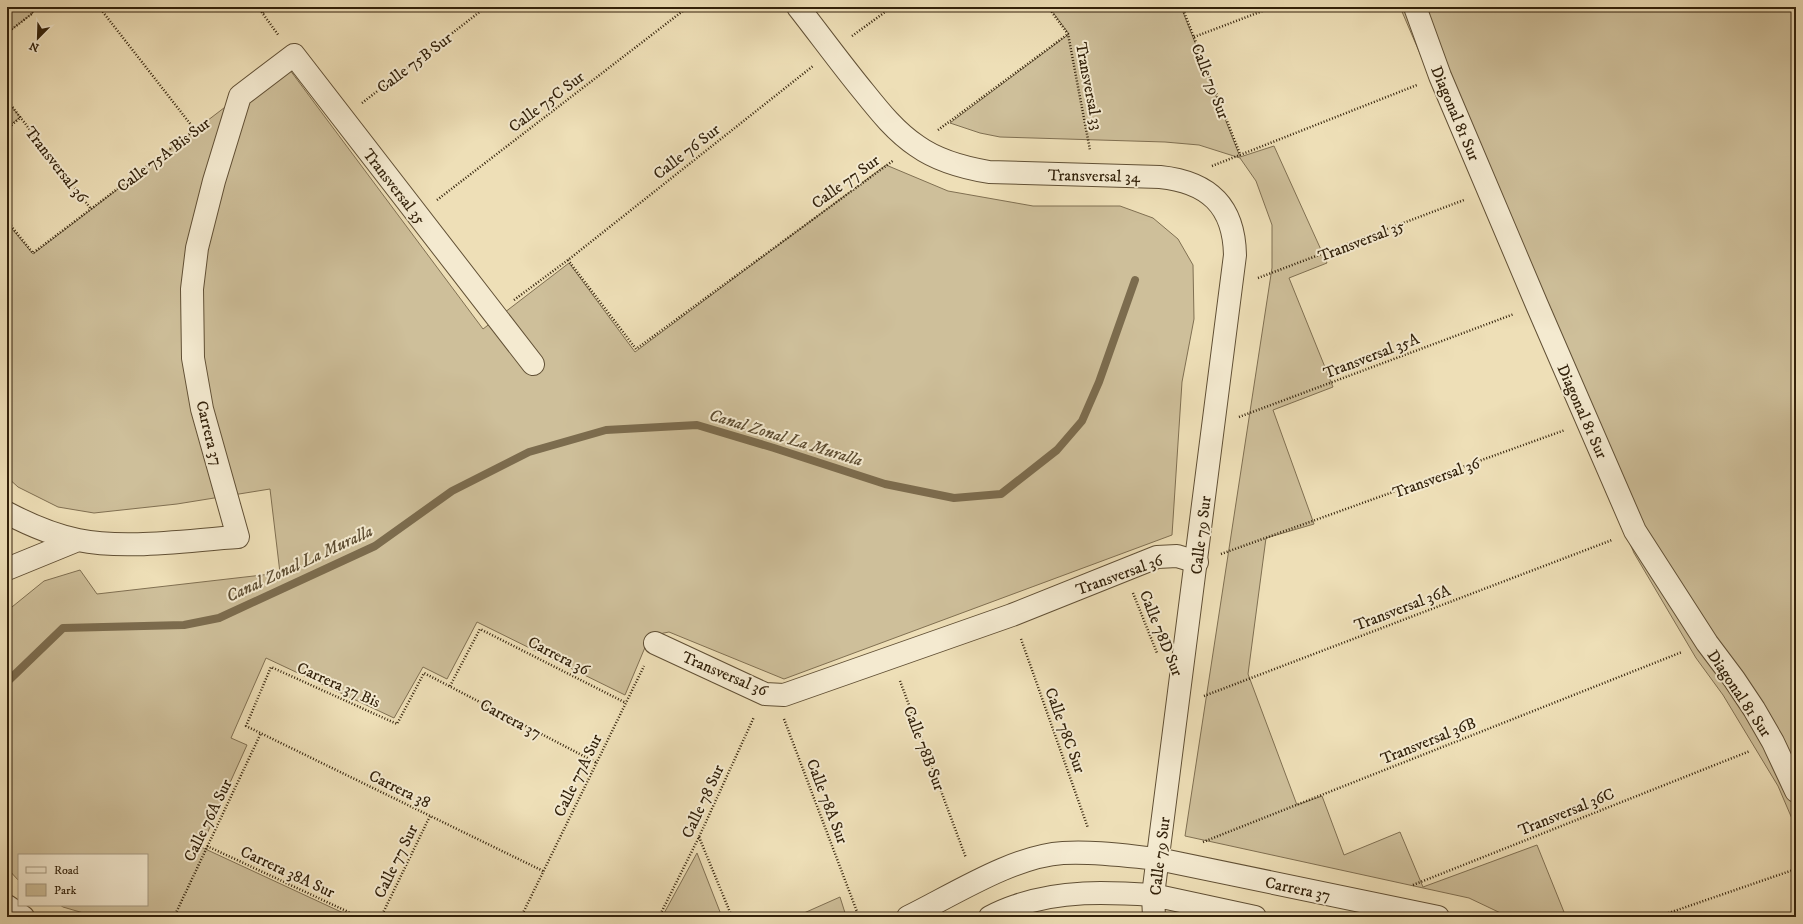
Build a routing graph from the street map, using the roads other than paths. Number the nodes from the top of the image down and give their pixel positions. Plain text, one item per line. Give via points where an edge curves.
1 (798, 7) edge
2 (1415, 7) edge
3 (240, 96) joint
4 (1179, 179) joint
5 (533, 364) dead end
6 (7, 513) edge
7 (78, 540) junction
8 (1197, 562) junction
9 (7, 570) edge
10 (655, 643) road end
11 (1796, 791) edge
12 (1158, 859) junction
13 (1153, 896) junction
14 (7, 906) edge
15 (1016, 911) edge
16 (23, 917) edge
17 (908, 917) edge
18 (990, 917) edge
19 (1154, 917) edge
20 (1255, 917) edge
21 (1438, 917) edge

1 - 4 street, Transversal 34 via 886,120 918,147 952,163 983,171
2 - 11 street, Diagonal 81 Sur via 1440,76 1635,531 1707,643 1734,678 1773,742
3 - 5 street, Transversal 35 via 294,55
3 - 7 street, Carrera 37 via 207,211 192,289 193,358 202,409 238,537 114,544
4 - 8 street, Calle 79 Sur via 1201,188 1212,196 1221,206 1235,241
6 - 7 street, Carrera 37 via 34,527
7 - 9 street
8 - 10 street, Transversal 36 via 1177,556 1157,557 1012,616 784,694 770,694
8 - 12 street, Calle 79 Sur
12 - 13 street, Calle 79 Sur
12 - 17 street, Carrera 37 via 1097,853 1062,853 1035,859 1006,868
12 - 21 street, Carrera 37
13 - 15 street via 1084,893 1051,897
13 - 19 street, Calle 79 Sur
13 - 20 street
14 - 16 street
15 - 18 street

